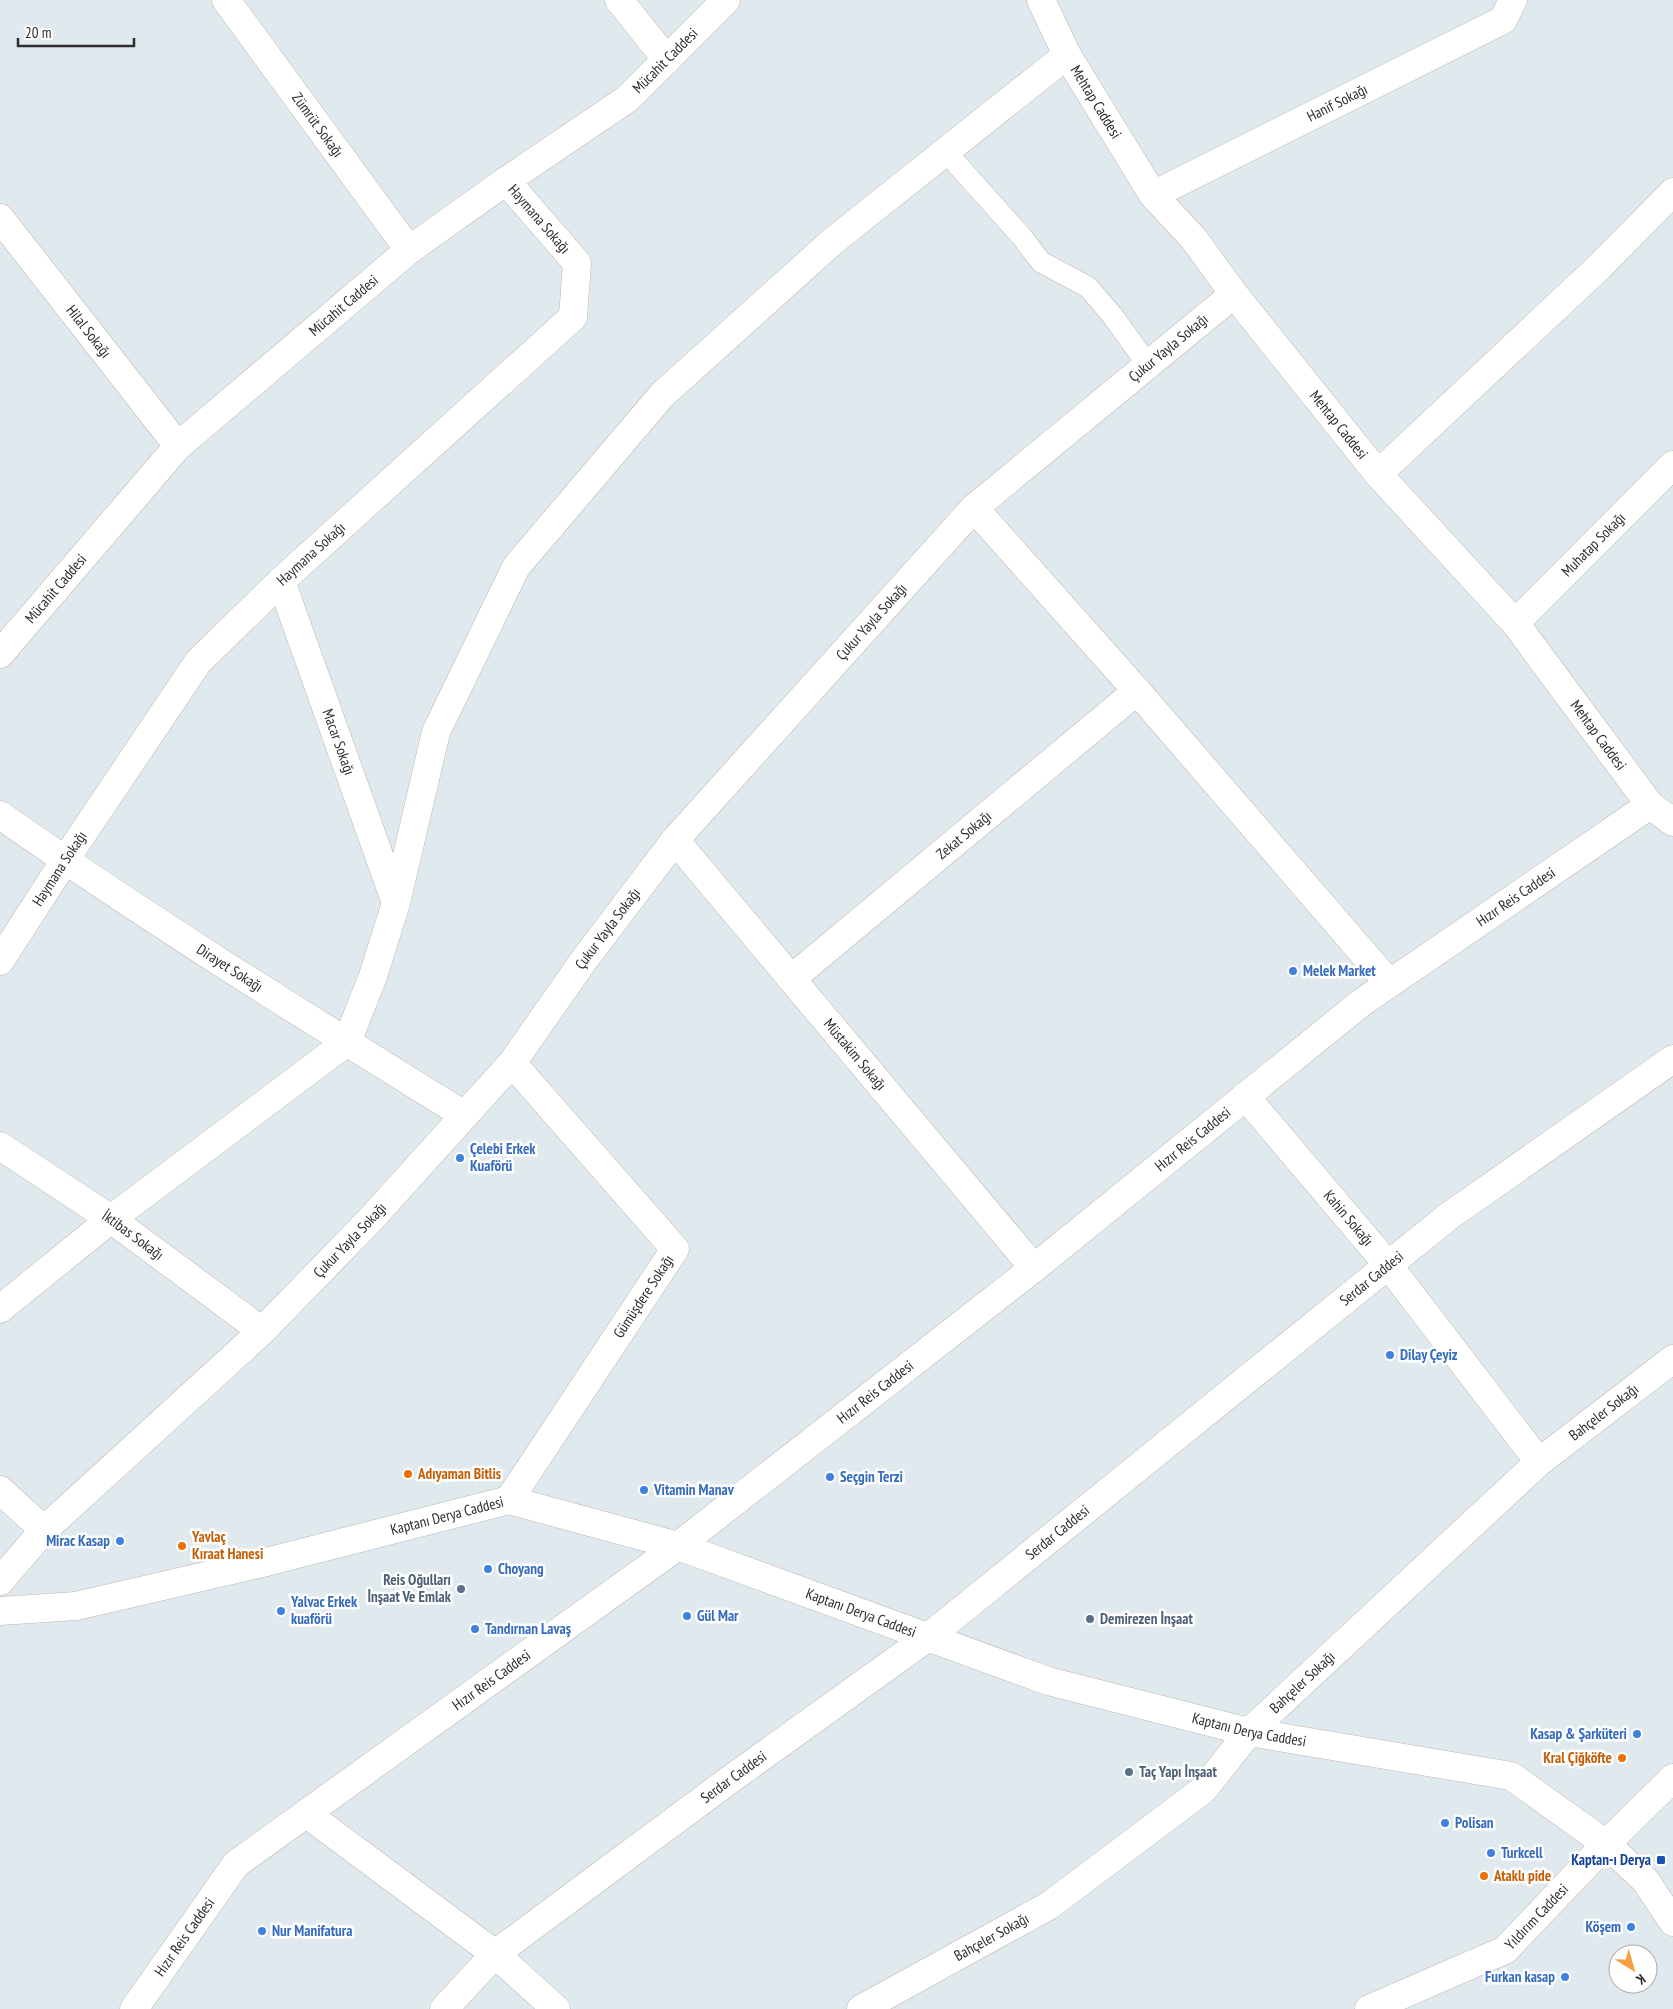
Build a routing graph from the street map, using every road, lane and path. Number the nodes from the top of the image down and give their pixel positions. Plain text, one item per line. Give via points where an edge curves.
1 (226, 0) edge
2 (619, 0) edge
3 (726, 0) edge
4 (1041, 0) edge
5 (1513, 0) edge
6 (1067, 55) junction
7 (667, 60) junction
8 (946, 152) junction
9 (506, 181) junction
10 (1673, 192) edge
11 (1153, 195) junction
12 (0, 218) edge
13 (409, 250) junction
14 (1234, 294) junction
15 (1148, 365) junction
16 (178, 446) junction
17 (1673, 465) edge
18 (1378, 474) junction
19 (974, 508) junction
20 (281, 581) junction
21 (1515, 623) junction
22 (0, 654) edge
23 (1137, 691) junction
24 (1650, 805) junction
25 (0, 815) edge
26 (1673, 822) edge
27 (675, 840) junction
28 (64, 860) junction
29 (396, 903) junction
30 (0, 961) edge
31 (792, 979) junction
32 (1389, 983) junction
33 (347, 1042) junction
34 (1673, 1059) edge
35 (512, 1063) junction
36 (1245, 1096) junction
37 (464, 1115) junction
38 (0, 1146) edge
39 (110, 1219) junction
40 (1389, 1266) junction
41 (1034, 1268) junction
42 (0, 1309) edge
43 (262, 1331) junction
44 (1673, 1359) edge
45 (1540, 1462) junction
46 (0, 1490) edge
47 (509, 1500) junction
48 (44, 1530) junction
49 (678, 1546) junction
50 (0, 1581) edge
51 (0, 1611) edge
52 (928, 1638) junction
53 (1250, 1732) junction
54 (1673, 1778) edge
55 (307, 1814) junction
56 (1606, 1844) junction
57 (1673, 1922) edge
58 (495, 1954) junction
59 (134, 2009) edge
60 (444, 2009) edge
61 (556, 2009) edge
62 (861, 2009) edge
63 (1369, 2009) edge

1 - 13 street, Zümrüt Sokağı
2 - 7 street
3 - 7 street, Mücahit Caddesi
4 - 6 street, Mehtap Caddesi
5 - 11 street, Hanif Sokağı via 1504,20
6 - 8 street
6 - 11 street, Mehtap Caddesi
7 - 9 street, Mücahit Caddesi via 626,99
8 - 15 lane via 1041,262 1088,287
8 - 29 street via 834,241 662,395 516,567 436,732
9 - 13 street, Mücahit Caddesi
9 - 20 street, Haymana Sokağı via 577,263 573,317
10 - 18 street via 1600,267
11 - 14 street, Mehtap Caddesi via 1194,239
12 - 16 street, Hilal Sokağı
13 - 16 street, Mücahit Caddesi
14 - 15 street, Çukur Yayla Sokağı
14 - 18 street, Mehtap Caddesi
15 - 19 street, Çukur Yayla Sokağı
16 - 22 street, Mücahit Caddesi
17 - 21 street, Muhatap Sokağı
18 - 21 street, Mehtap Caddesi
19 - 23 street
19 - 27 street, Çukur Yayla Sokağı
20 - 28 street, Haymana Sokağı via 198,662
20 - 29 street, Macar Sokağı
21 - 24 street, Mehtap Caddesi
23 - 31 street, Zekat Sokağı
23 - 32 street
24 - 26 street, Mehtap Caddesi
24 - 32 street, Hızır Reis Caddesi
25 - 28 street, Dirayet Sokağı
27 - 31 street, Müstakim Sokağı
27 - 35 street, Çukur Yayla Sokağı via 584,960
28 - 30 street, Haymana Sokağı
28 - 33 street, Dirayet Sokağı
29 - 33 street
31 - 41 street, Müstakim Sokağı
32 - 36 street, Hızır Reis Caddesi
33 - 37 street, Dirayet Sokağı
33 - 39 street
34 - 40 street, Serdar Caddesi via 1449,1216
35 - 37 street, Çukur Yayla Sokağı
35 - 47 street, Gümüşdere Sokağı via 675,1249
36 - 40 street, Kahin Sokağı
36 - 41 street, Hızır Reis Caddesi
37 - 43 street, Çukur Yayla Sokağı via 370,1220
38 - 39 street, İktibas Sokağı
39 - 42 street
39 - 43 street, İktibas Sokağı
40 - 45 street, Kahin Sokağı
40 - 52 street, Serdar Caddesi
41 - 49 street, Hızır Reis Caddesi
43 - 48 street, Çukur Yayla Sokağı
44 - 45 street, Bahçeler Sokağı
45 - 53 street, Bahçeler Sokağı
46 - 48 street
47 - 49 street, Kaptanı Derya Caddesi
47 - 51 street, Kaptanı Derya Caddesi via 76,1606
48 - 50 street, Çukur Yayla Sokağı
49 - 52 street, Kaptanı Derya Caddesi
49 - 55 street, Hızır Reis Caddesi
52 - 53 street, Kaptanı Derya Caddesi via 1048,1681
52 - 58 street, Serdar Caddesi
53 - 56 street, Kaptanı Derya Caddesi via 1511,1776
53 - 62 street, Bahçeler Sokağı via 1204,1790 1050,1905
54 - 56 street, Yıldırım Caddesi
55 - 58 street
55 - 59 street, Hızır Reis Caddesi via 236,1864
56 - 57 street, Kaptanı Derya Caddesi via 1645,1880
56 - 63 street, Yıldırım Caddesi via 1505,1950
58 - 60 street, Serdar Caddesi
58 - 61 street

